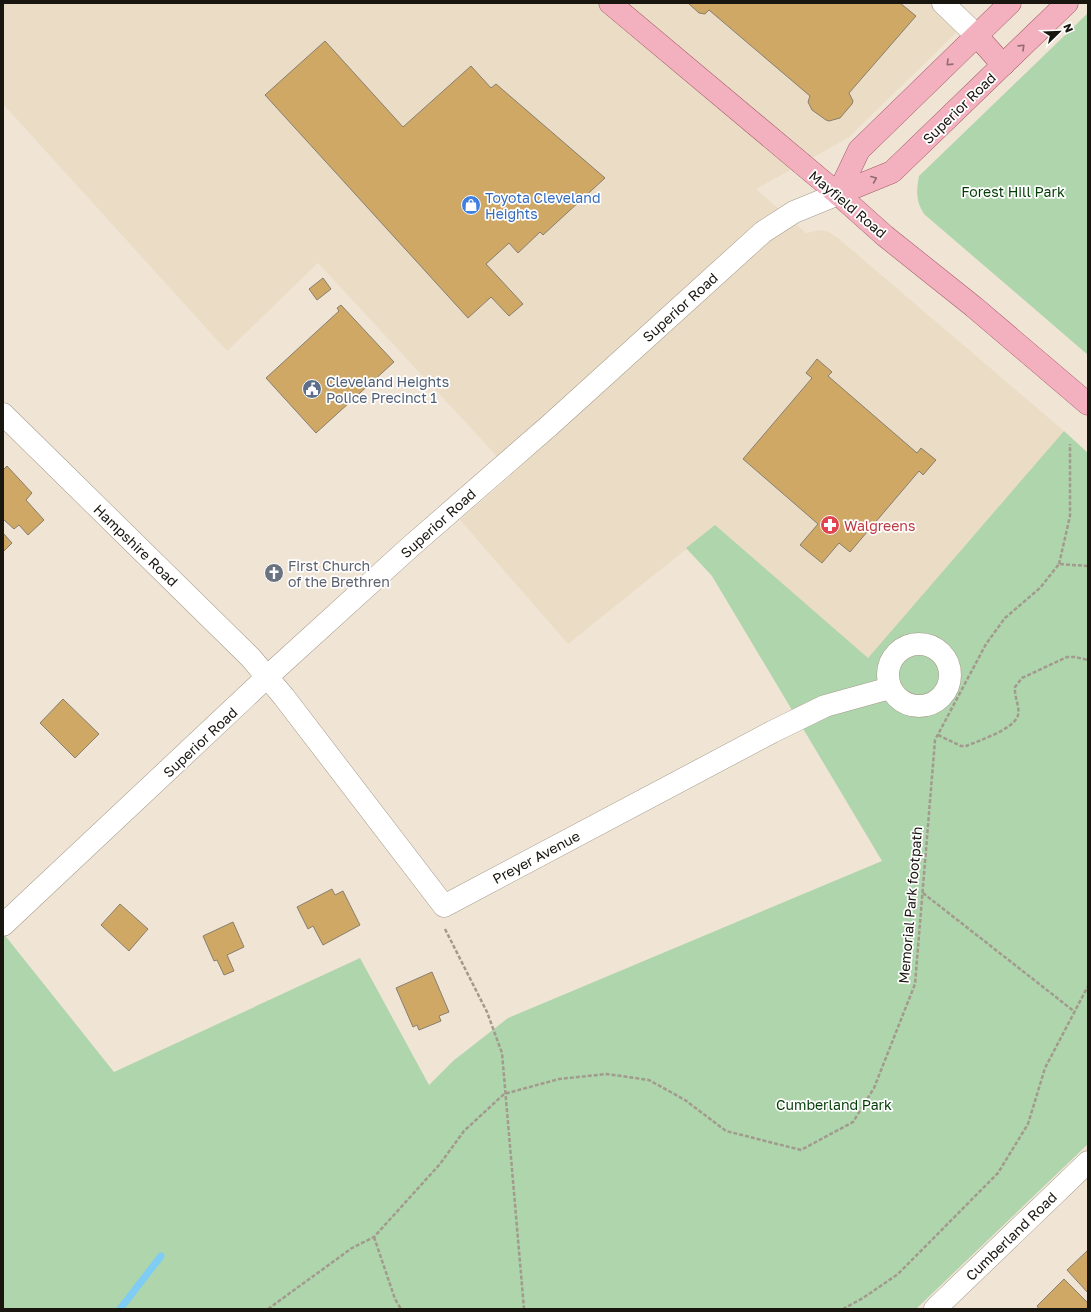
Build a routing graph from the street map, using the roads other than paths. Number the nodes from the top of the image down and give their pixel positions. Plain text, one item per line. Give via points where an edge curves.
1 (610, 3) edge
2 (944, 3) edge
3 (1010, 3) edge
4 (1067, 3) edge
5 (977, 36) junction
6 (1003, 65) junction
7 (838, 194) junction
8 (1088, 404) edge
9 (3, 414) edge
10 (267, 677) junction
11 (890, 688) dead end
12 (3, 925) edge
13 (1088, 1162) edge
14 (935, 1309) edge

1 - 7 main road, Mayfield Road
2 - 5 street
3 - 5 main road
6 -> 4 main road, Superior Road
5 - 6 main road
5 -> 7 main road via 859,150
7 -> 6 main road, Superior Road via 892,172
7 - 8 main road, Mayfield Road
7 - 10 street, Superior Road via 794,212 763,232
9 - 10 street, Hampshire Road via 252,658
10 - 11 street, Preyer Avenue via 444,906 812,712
10 - 12 street, Superior Road
13 - 14 street, Cumberland Road

